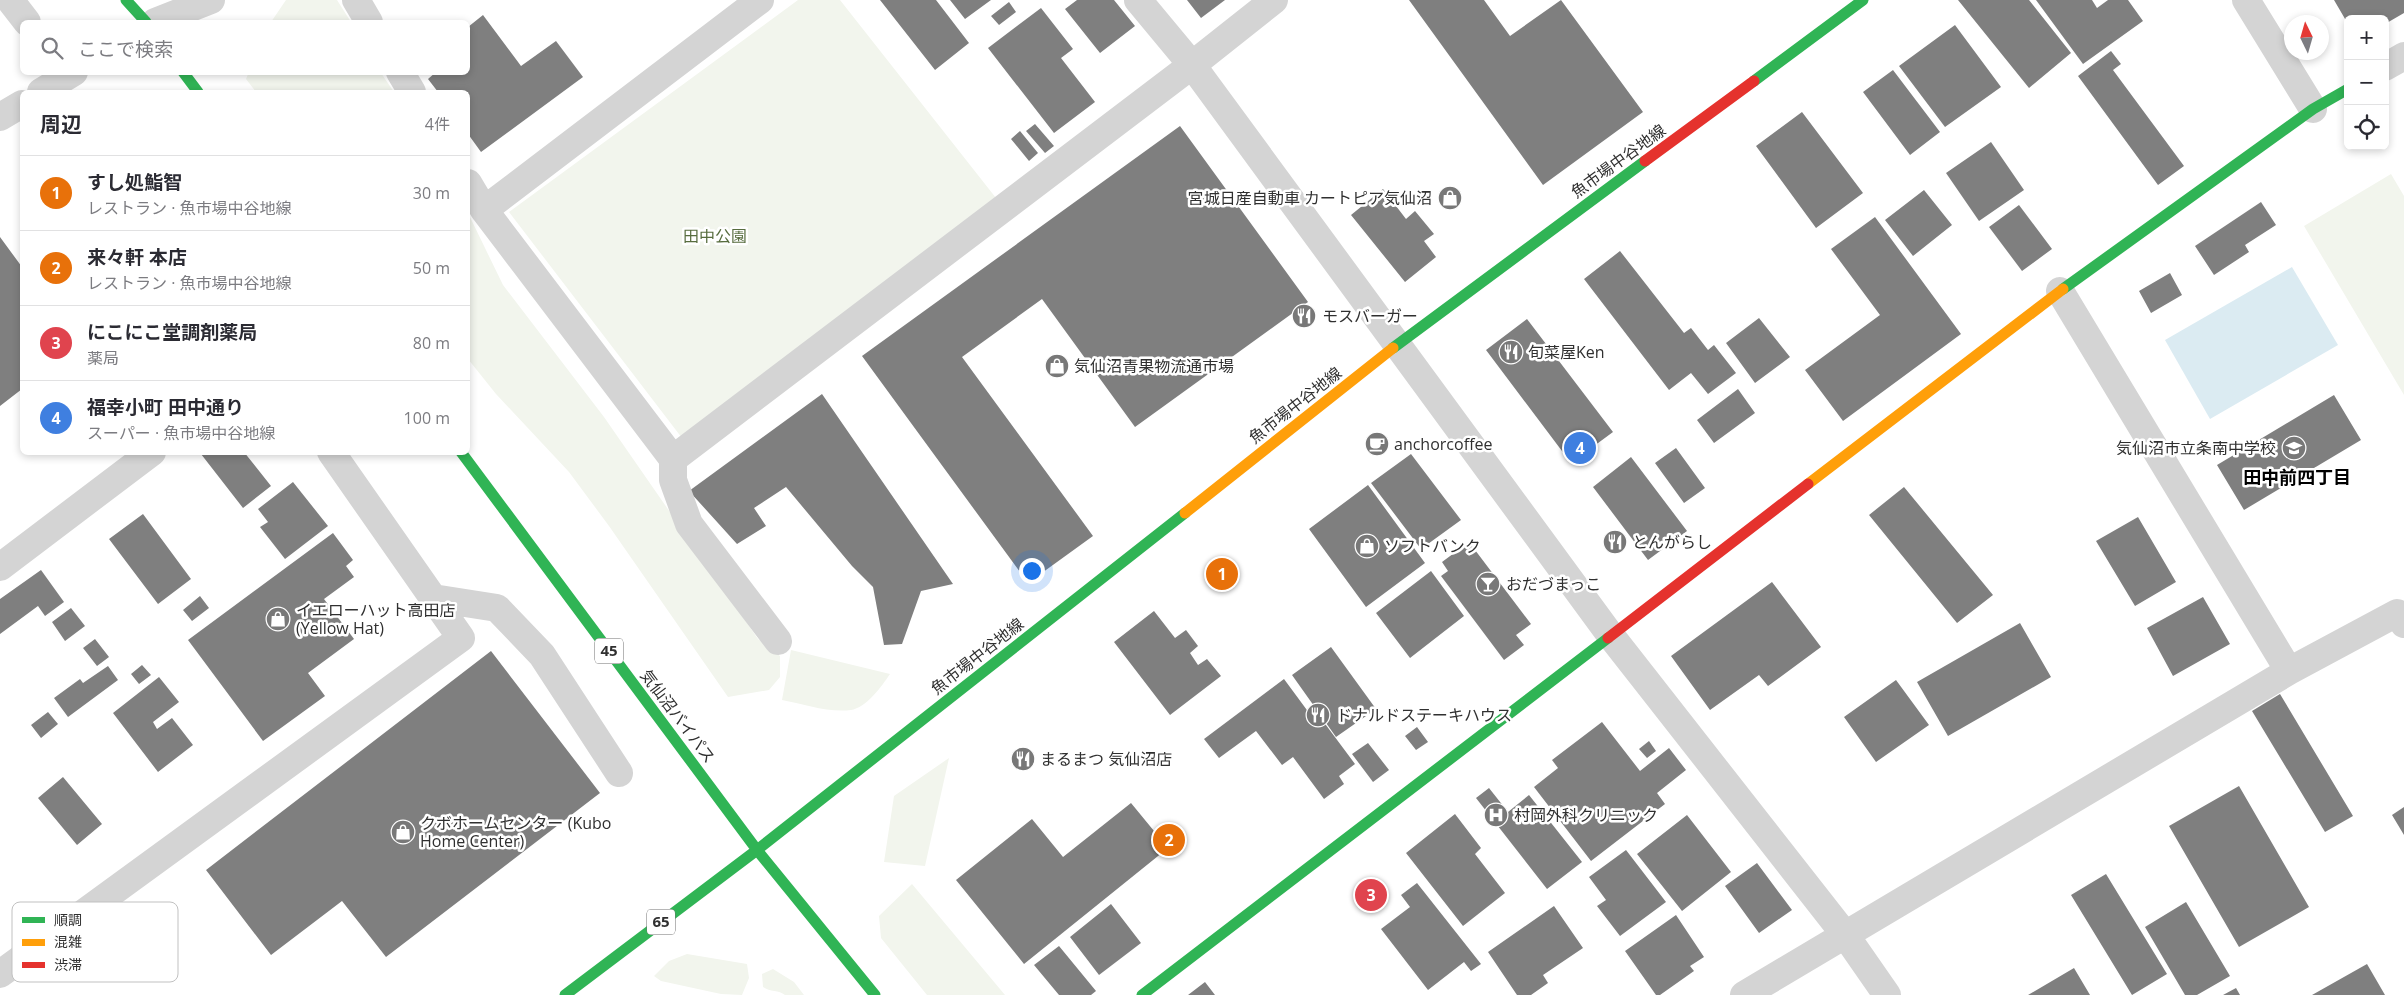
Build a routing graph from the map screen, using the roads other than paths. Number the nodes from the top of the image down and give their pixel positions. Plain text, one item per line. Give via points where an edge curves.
1 (10, 0) edge
2 (126, 0) edge
3 (211, 0) edge
4 (356, 0) edge
5 (760, 0) edge
6 (1138, 0) edge
7 (1274, 0) edge
8 (1863, 0) edge
9 (2246, 0) edge
10 (25, 20) edge
11 (144, 20) edge
12 (160, 20) edge
13 (368, 20) edge
14 (2404, 56) edge
15 (1192, 65) junction
16 (2389, 65) edge
17 (185, 75) edge
18 (402, 75) edge
19 (70, 79) edge
20 (45, 90) edge
21 (196, 90) edge
22 (411, 90) edge
23 (2344, 91) edge
24 (20, 105) edge
25 (2313, 109) junction
26 (0, 117) edge
27 (470, 186) edge
28 (484, 210) junction
29 (2060, 291) junction
30 (1396, 346) junction
31 (148, 455) edge
32 (333, 455) edge
33 (463, 455) edge
34 (673, 459) junction
35 (0, 567) edge
36 (434, 598) junction
37 (2404, 624) edge
38 (1611, 636) junction
39 (778, 641) dead end
40 (2290, 671) junction
41 (618, 773) dead end
42 (758, 850) junction
43 (99, 902) edge
44 (1846, 936) junction
45 (12, 965) edge
46 (0, 974) edge
47 (566, 995) edge
48 (875, 995) edge
49 (1142, 995) edge
50 (1744, 995) edge
51 (1887, 995) edge

1 - 10 street
2 - 11 main road
3 - 12 street
4 - 13 street
5 - 28 street
6 - 15 street
7 - 15 street
8 - 30 main road, 魚市場中谷地線
9 - 25 street
14 - 16 street
15 - 30 street
15 - 34 street
17 - 21 main road
18 - 22 street
19 - 20 street
23 - 25 main road
24 - 26 street
25 - 29 main road
27 - 28 street
28 - 34 street
29 - 38 main road
29 - 40 street
30 - 38 street
30 - 42 main road, 魚市場中谷地線
31 - 35 street
32 - 36 street
33 - 42 main road, 気仙沼バイパス / 45
34 - 39 street via 673,480 689,524
36 - 41 street via 497,608 542,655
36 - 43 street via 461,638
37 - 40 street via 2397,613
38 - 44 street
38 - 49 main road
40 - 44 street
42 - 47 main road, 65
42 - 48 main road, 気仙沼バイパス / 45
44 - 50 street
44 - 51 street
45 - 46 street

